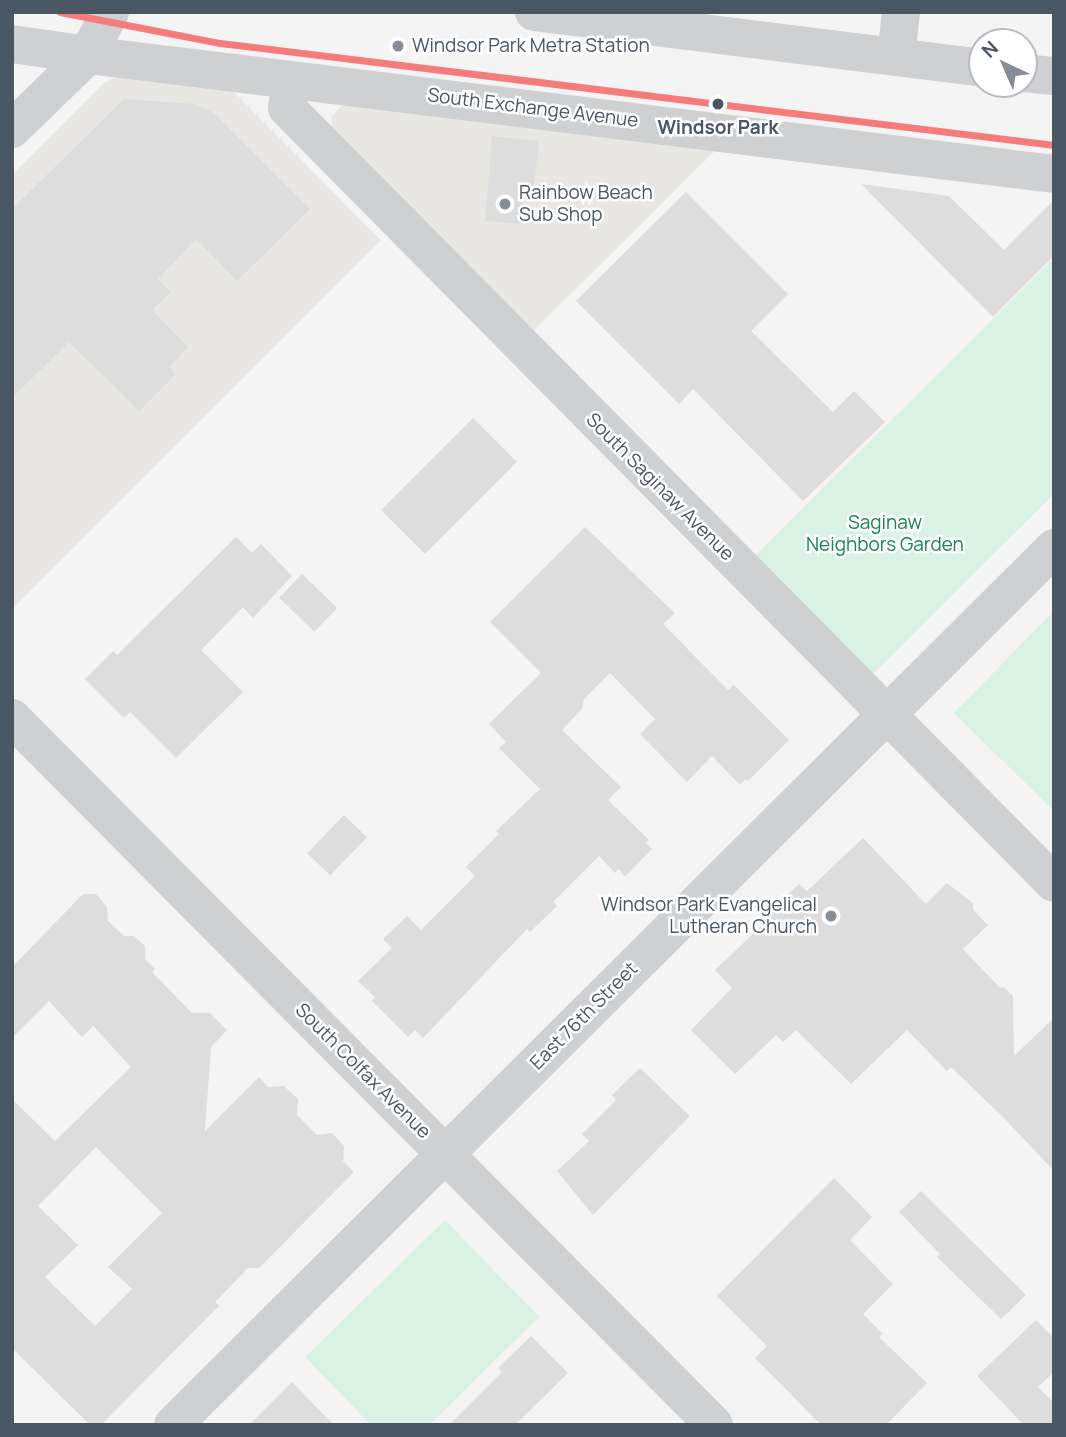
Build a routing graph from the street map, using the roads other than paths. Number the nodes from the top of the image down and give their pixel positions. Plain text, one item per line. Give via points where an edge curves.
1 (110, 12) edge
2 (534, 12) edge
3 (901, 12) edge
4 (12, 44) edge
5 (88, 55) junction
6 (895, 57) junction
7 (968, 66) edge
8 (290, 81) junction
9 (12, 129) edge
10 (1054, 174) edge
11 (1054, 548) edge
12 (886, 713) junction
13 (12, 718) edge
14 (1054, 883) edge
15 (445, 1154) junction
16 (173, 1425) edge
17 (714, 1425) edge

1 - 5 main road
2 - 6 street
3 - 6 street
4 - 5 main road, South Exchange Avenue
5 - 8 street, South Exchange Avenue
5 - 9 main road
6 - 7 street
8 - 10 street, South Exchange Avenue
8 - 12 street, South Saginaw Avenue via 287,108
11 - 12 street, East 76th Street
12 - 14 street, South Saginaw Avenue
12 - 15 street, East 76th Street
13 - 15 street, South Colfax Avenue
15 - 16 street, East 76th Street
15 - 17 street, South Colfax Avenue

